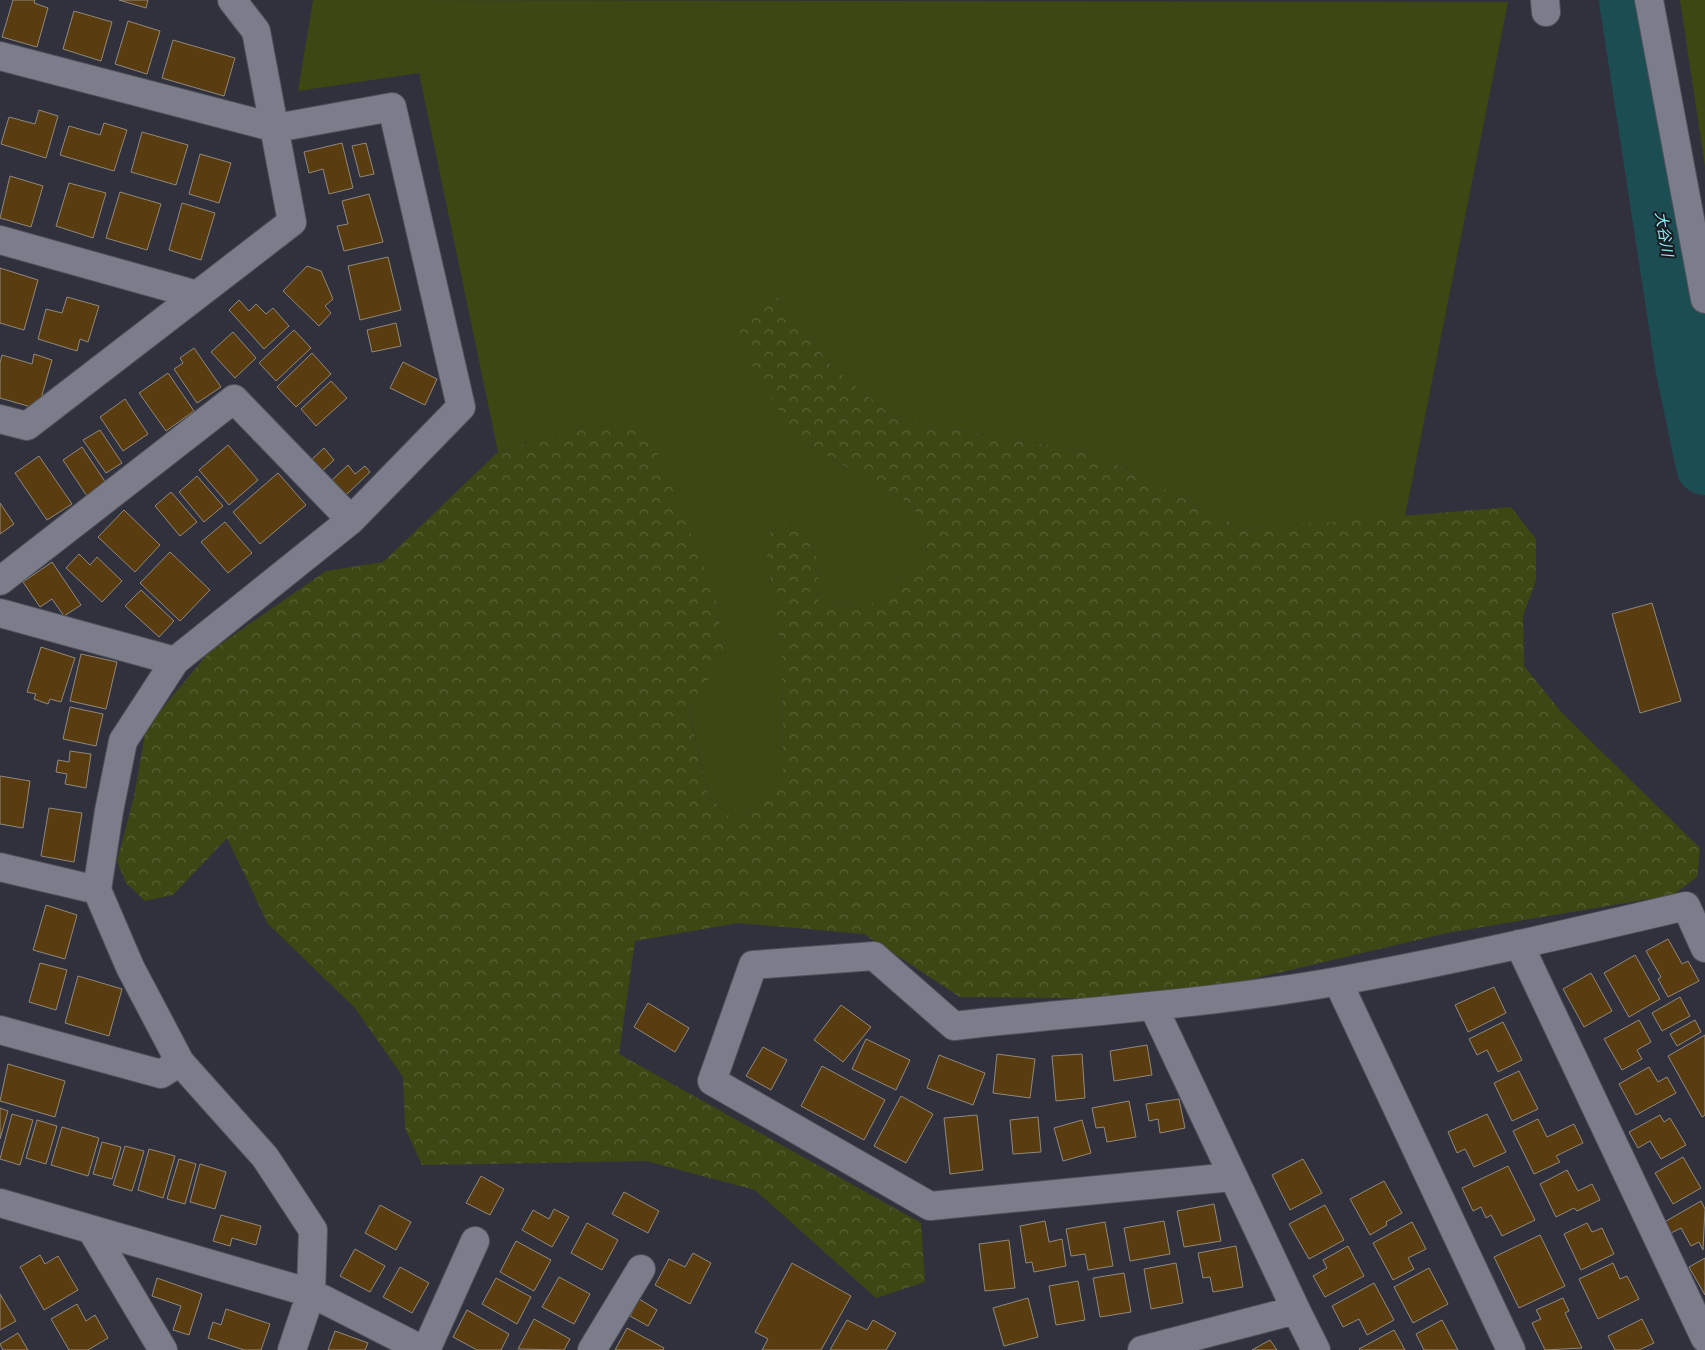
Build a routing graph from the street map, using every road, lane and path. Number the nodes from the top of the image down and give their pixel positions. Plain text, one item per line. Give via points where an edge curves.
1 (232, 0) edge
2 (1649, 0) edge
3 (0, 56) edge
4 (276, 128) junction
5 (0, 240) edge
6 (197, 295) junction
7 (1705, 299) edge
8 (0, 419) edge
9 (351, 520) junction
10 (0, 581) edge
11 (0, 613) edge
12 (176, 661) junction
13 (0, 867) edge
14 (97, 890) junction
15 (1519, 944) junction
16 (1705, 948) edge
17 (1338, 982) junction
18 (1154, 1006) junction
19 (0, 1030) edge
20 (180, 1062) junction
21 (1232, 1177) junction
22 (0, 1203) edge
23 (91, 1229) junction
24 (475, 1241) dead end
25 (641, 1269) dead end
26 (311, 1292) junction
27 (1296, 1310) junction
28 (1705, 1338) edge
29 (163, 1350) edge
30 (292, 1350) edge
31 (424, 1350) edge
32 (592, 1350) edge
33 (1142, 1350) edge
34 (1316, 1350) edge
35 (1511, 1350) edge

1 - 4 street via 256,31
2 - 7 street
3 - 4 street
4 - 6 street via 292,222
4 - 9 street via 392,107 461,407
5 - 6 street
6 - 8 street via 27,426
9 - 10 street via 234,399
9 - 12 street
11 - 12 street
12 - 14 street via 123,741
13 - 14 street
14 - 20 street via 130,967
15 - 16 street via 1686,906
15 - 17 street
15 - 28 street
17 - 18 street
17 - 35 street
18 - 21 street
18 - 21 street via 954,1026 874,956 753,965 712,1080 930,1206
19 - 20 street via 161,1074
20 - 26 street via 265,1157 313,1230
21 - 27 street
22 - 23 street
23 - 26 street
23 - 29 street
24 - 31 street
25 - 32 street
26 - 30 street
26 - 31 street
27 - 33 street
27 - 34 street

